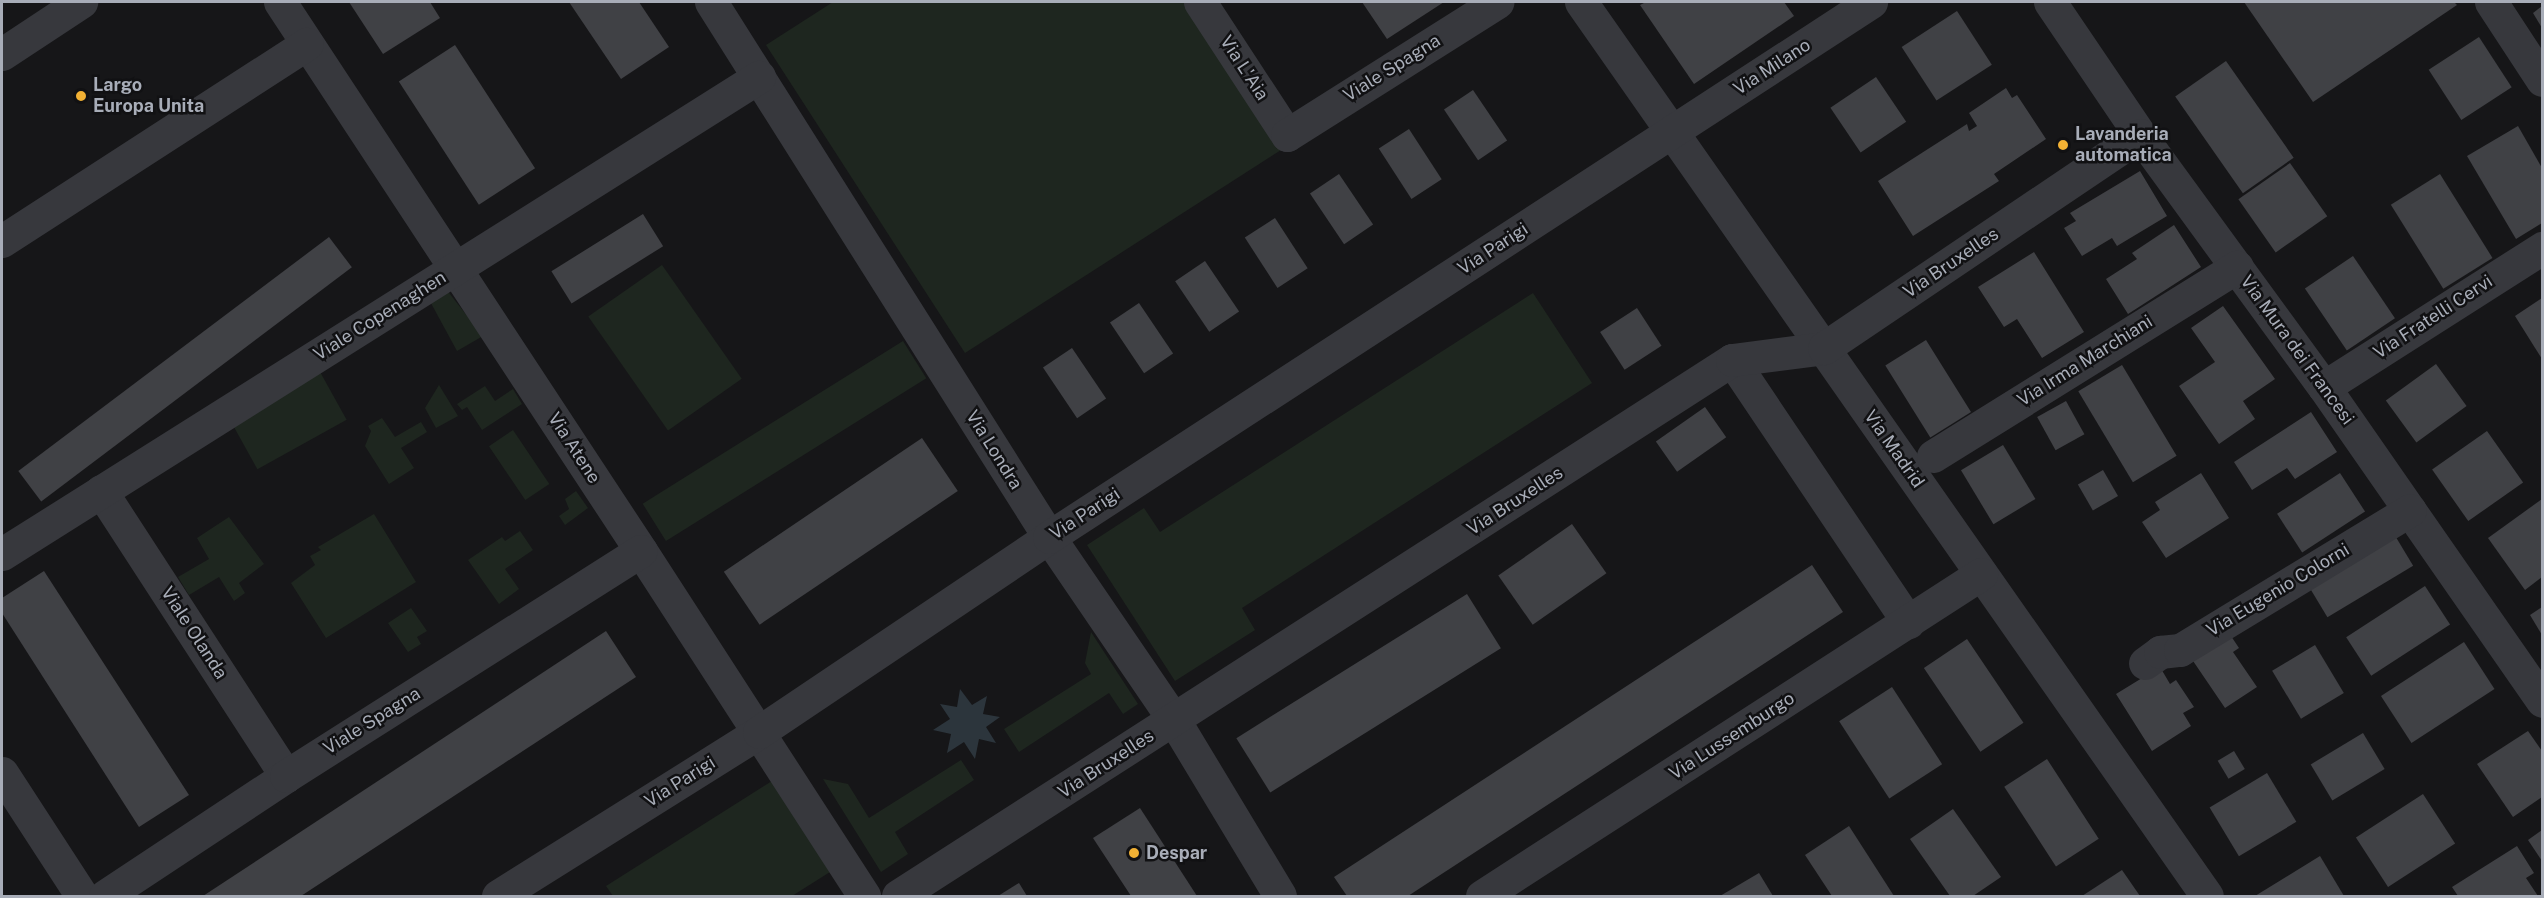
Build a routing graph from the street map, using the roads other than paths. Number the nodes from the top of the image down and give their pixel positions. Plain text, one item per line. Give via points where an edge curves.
1 (81, 2) edge
2 (280, 2) edge
3 (711, 2) edge
4 (1200, 2) edge
5 (1497, 2) edge
6 (1581, 2) edge
7 (1871, 2) edge
8 (2050, 2) edge
9 (2491, 2) edge
10 (307, 44) junction
11 (2, 54) edge
12 (759, 77) junction
13 (2542, 80) edge
14 (1673, 132) junction
15 (1287, 135) joint
16 (2140, 135) junction
17 (2, 241) edge
18 (2542, 248) edge
19 (456, 267) junction
20 (2236, 267) junction
21 (1824, 348) junction
22 (1732, 360) junction
23 (2324, 387) junction
24 (1933, 456) dead end
25 (101, 491) junction
26 (2410, 510) junction
27 (1049, 537) junction
28 (641, 551) junction
29 (2, 554) edge
30 (1981, 574) junction
31 (1908, 622) junction
32 (2145, 663) dead end
33 (2542, 701) edge
34 (1174, 720) junction
35 (759, 732) junction
36 (2, 773) edge
37 (286, 776) junction
38 (82, 897) edge
39 (105, 897) edge
40 (498, 897) edge
41 (864, 897) edge
42 (898, 897) edge
43 (1280, 897) edge
44 (1482, 897) edge
45 (2207, 897) edge

1 - 11 street
2 - 10 street, Via Atene
3 - 12 street, Via Londra
4 - 15 street, Via L'Aia
5 - 15 street, Viale Spagna
6 - 14 street, Via Madrid
7 - 14 street, Via Milano
8 - 16 street, Via Mura dei Francesi
9 - 13 street
10 - 17 street
10 - 19 street, Via Atene
12 - 19 street, Viale Copenaghen
12 - 27 street, Via Londra
14 - 21 street, Via Madrid
14 - 27 street, Via Parigi
16 - 20 street, Via Mura dei Francesi
16 - 21 street, Via Bruxelles
18 - 23 street, Via Fratelli Cervi
19 - 25 street, Viale Copenaghen
19 - 28 street, Via Atene
20 - 23 street, Via Mura dei Francesi
20 - 24 street, Via Irma Marchiani
21 - 22 street, Via Bruxelles
21 - 30 street, Via Madrid
22 - 31 street
22 - 34 street, Via Bruxelles
23 - 26 street, Via Mura dei Francesi
25 - 29 street, Viale Copenaghen
25 - 37 street, Viale Olanda
26 - 32 street, Via Eugenio Colorni via 2180,650 2160,652
26 - 33 street, Via Mura dei Francesi
27 - 34 street, Via Londra
27 - 35 street, Via Parigi
28 - 35 street, Via Atene
28 - 37 street, Viale Spagna
30 - 31 street, Via Lussemburgo
30 - 45 street, Via Madrid
31 - 44 street, Via Lussemburgo
34 - 42 street, Via Bruxelles
34 - 43 street, Via Londra
35 - 40 street, Via Parigi
35 - 41 street, Via Atene
36 - 38 street
37 - 39 street, Viale Spagna

